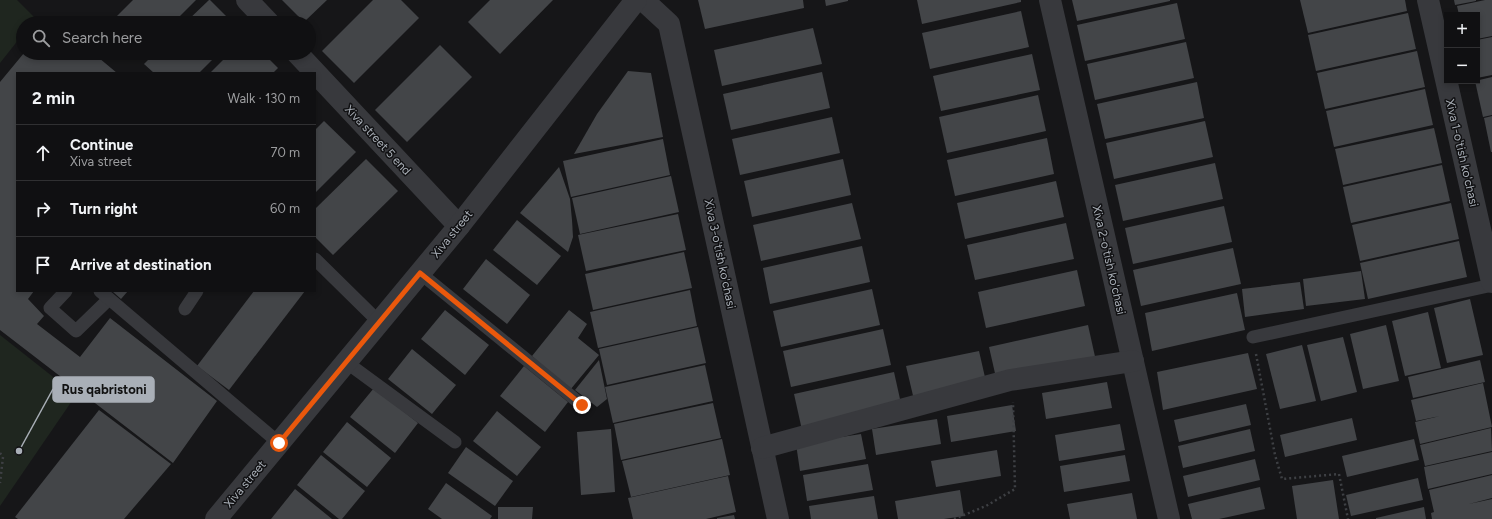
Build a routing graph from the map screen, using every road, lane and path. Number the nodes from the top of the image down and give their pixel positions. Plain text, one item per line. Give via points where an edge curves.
1 (247, 0) edge
2 (636, 0) edge
3 (642, 0) edge
4 (1050, 0) edge
5 (1428, 0) edge
6 (262, 16) edge
7 (304, 60) edge
8 (315, 72) edge
9 (316, 73) edge
10 (459, 226) junction
11 (316, 260) edge
12 (420, 273) junction
13 (1492, 282) edge
14 (1492, 285) edge
15 (65, 292) edge
16 (196, 292) edge
17 (105, 295) edge
18 (185, 310) dead end
19 (379, 322) junction
20 (1253, 337) joint
21 (1133, 361) junction
22 (346, 362) junction
23 (1010, 380) junction
24 (582, 405) dead end
25 (455, 442) dead end
26 (279, 443) junction
27 (762, 448) junction
28 (0, 453) edge
29 (0, 483) edge
30 (216, 519) edge
31 (778, 519) edge
32 (954, 519) edge
33 (1169, 519) edge
34 (1348, 519) edge

1 - 6 street
2 - 10 street, Xiva street
3 - 27 street, Xiva 3-o'tish ko'chasi via 669,24
4 - 21 street, Xiva 2-o'tish ko'chasi
5 - 13 street, Xiva 1-o'tish ko'chasi
7 - 8 street, Xiva street 5 end
9 - 10 street, Xiva street 5 end
10 - 12 street, Xiva street
11 - 19 lane
12 - 19 street, Xiva street
12 - 24 lane
14 - 20 lane
15 - 17 lane via 50,308 76,331
16 - 18 lane
17 - 26 lane
19 - 22 street, Xiva street
20 - 34 path via 1275,455 1282,479 1339,474
21 - 23 street
21 - 33 street, Xiva 2-o'tish ko'chasi
22 - 25 lane
22 - 26 street, Xiva street
23 - 27 street
23 - 32 path via 1015,489 986,506
26 - 30 street, Xiva street
27 - 31 street, Xiva 3-o'tish ko'chasi
28 - 29 path via 3,457

